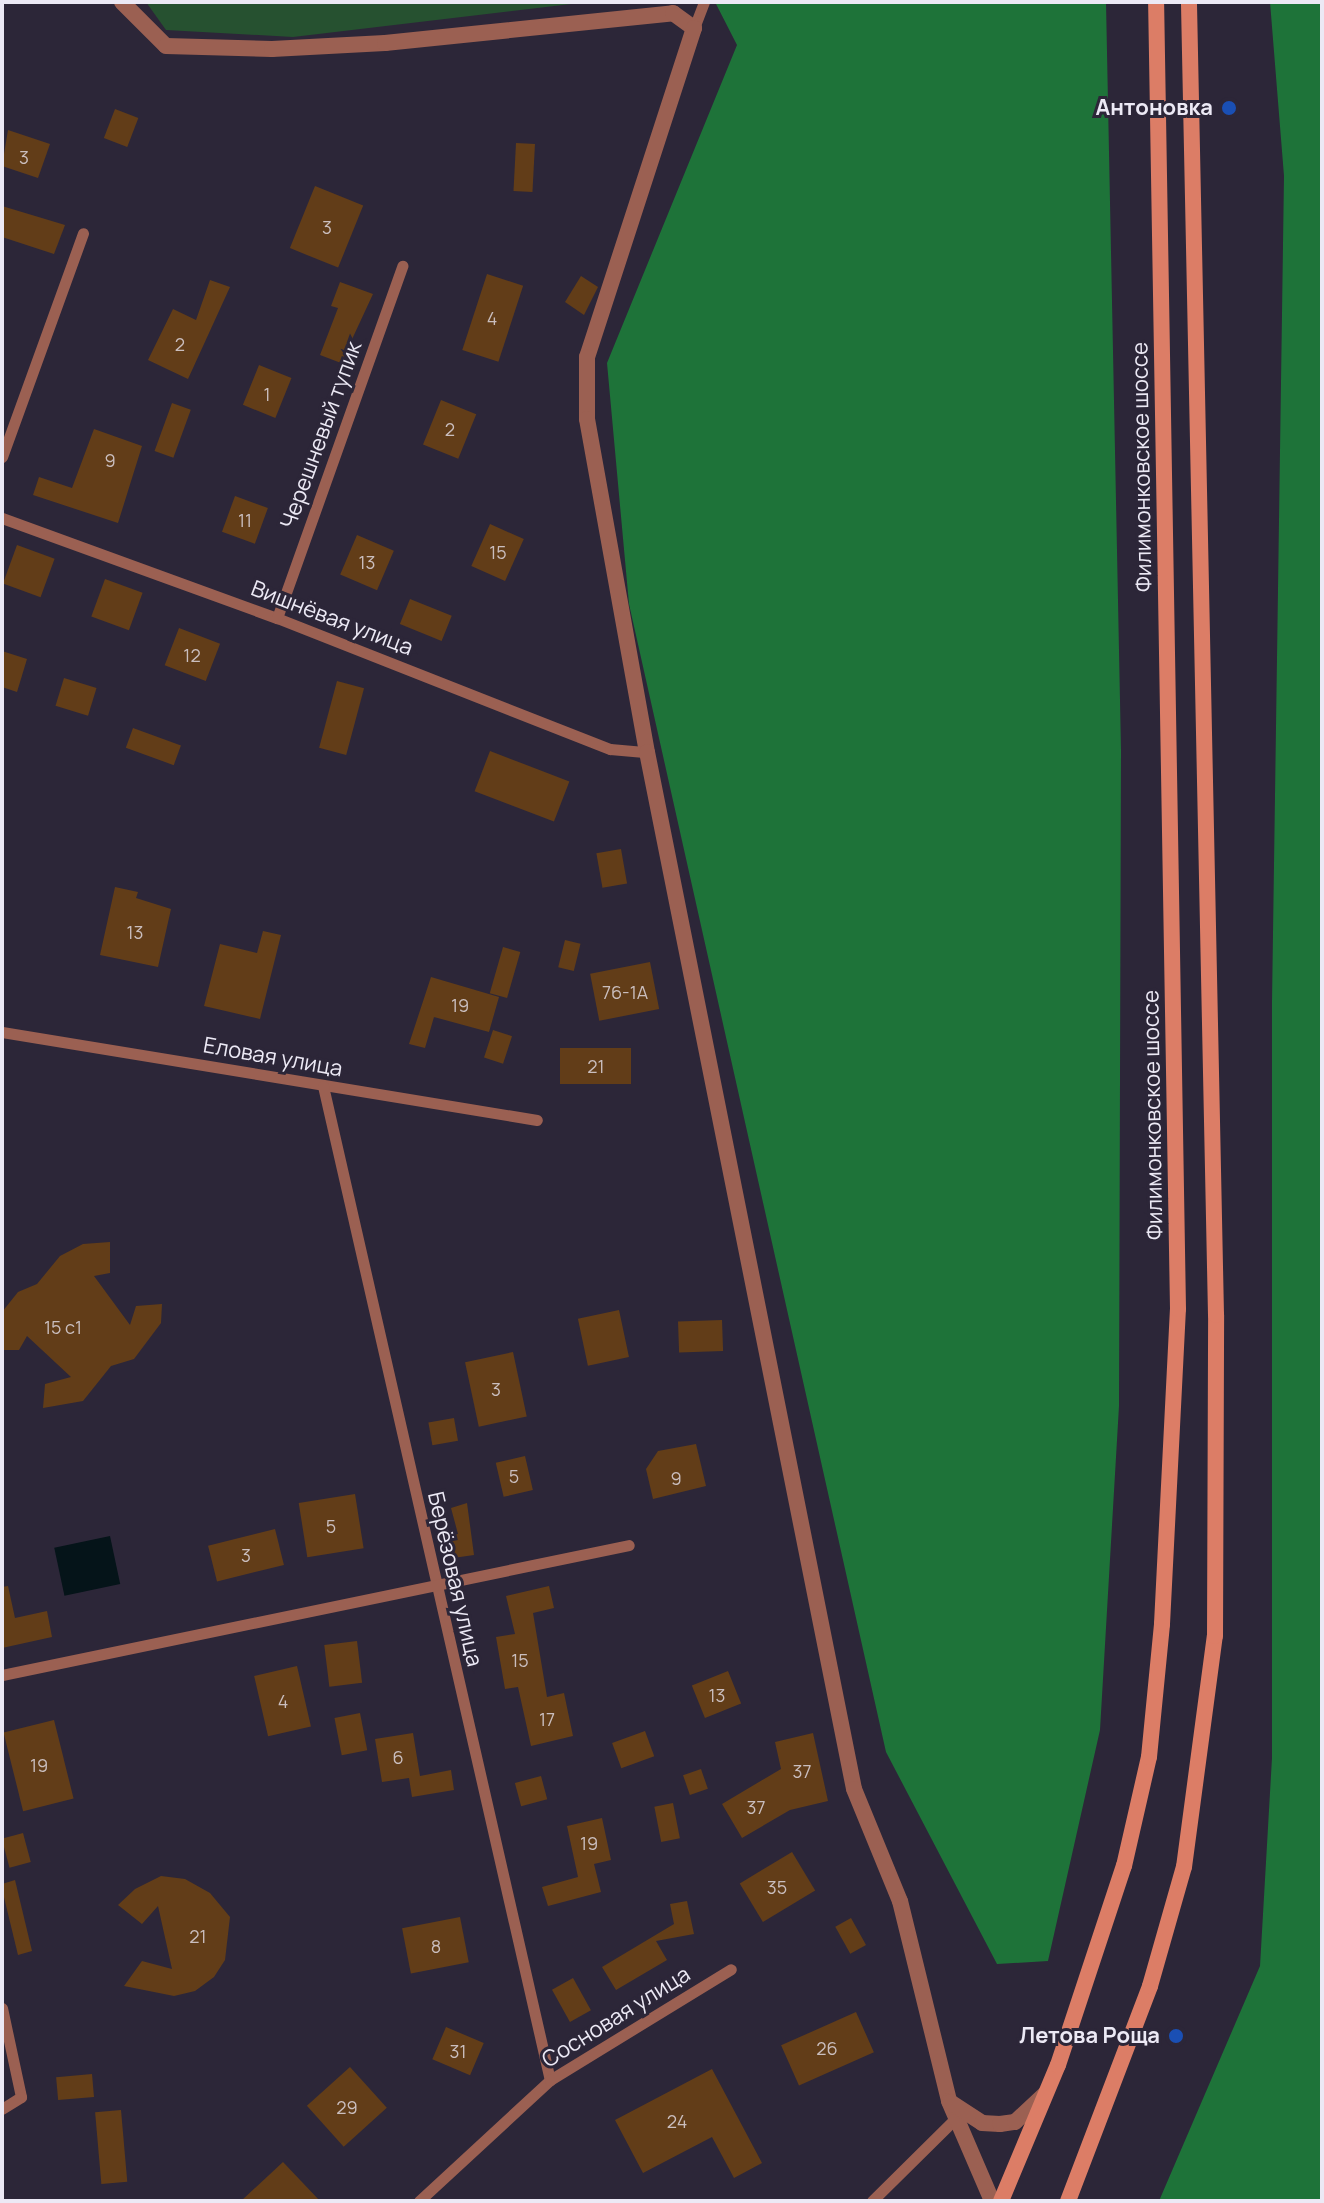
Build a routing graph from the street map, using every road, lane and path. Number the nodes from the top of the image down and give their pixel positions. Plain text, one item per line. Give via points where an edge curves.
1 (122, 2) edge
2 (704, 2) edge
3 (1156, 2) edge
4 (1189, 2) edge
5 (694, 28) junction
6 (83, 233) dead end
7 (402, 266) dead end
8 (2, 457) edge
9 (2, 518) edge
10 (277, 618) junction
11 (647, 752) junction
12 (2, 1032) edge
13 (323, 1086) junction
14 (537, 1120) dead end
15 (629, 1545) dead end
16 (436, 1587) junction
17 (2, 1675) edge
18 (731, 1969) dead end
19 (2, 2008) edge
20 (550, 2080) junction
21 (1046, 2092) junction
22 (949, 2101) junction
23 (2, 2109) edge
24 (956, 2118) junction
25 (419, 2201) edge
26 (872, 2201) edge
27 (992, 2201) edge
28 (1001, 2201) edge
29 (1068, 2201) edge

1 - 5 street via 166,46 272,49 385,43 673,13
2 - 5 lane
3 - 21 main road, Филимонковское шоссе via 1178,1309 1162,1624 1149,1757 1124,1866
4 - 29 main road via 1216,1315 1215,1636 1184,1867 1150,1986
5 - 11 street via 587,357 587,419
6 - 8 lane
7 - 10 lane, Черешневый тупик
9 - 10 lane, Вишнёвая улица
10 - 11 lane, Вишнёвая улица via 610,749
11 - 22 street via 854,1789 900,1901
12 - 13 lane, Еловая улица
13 - 14 lane, Еловая улица
13 - 16 lane, Берёзовая улица
15 - 16 lane
16 - 17 lane
16 - 20 lane, Берёзовая улица
18 - 20 lane, Сосновая улица
19 - 23 lane via 21,2097
20 - 25 lane, Сосновая улица
21 - 22 street via 1015,2122 1000,2124 982,2123
21 - 28 main road, Филимонковское шоссе
22 - 24 street
24 - 26 lane
24 - 27 street

